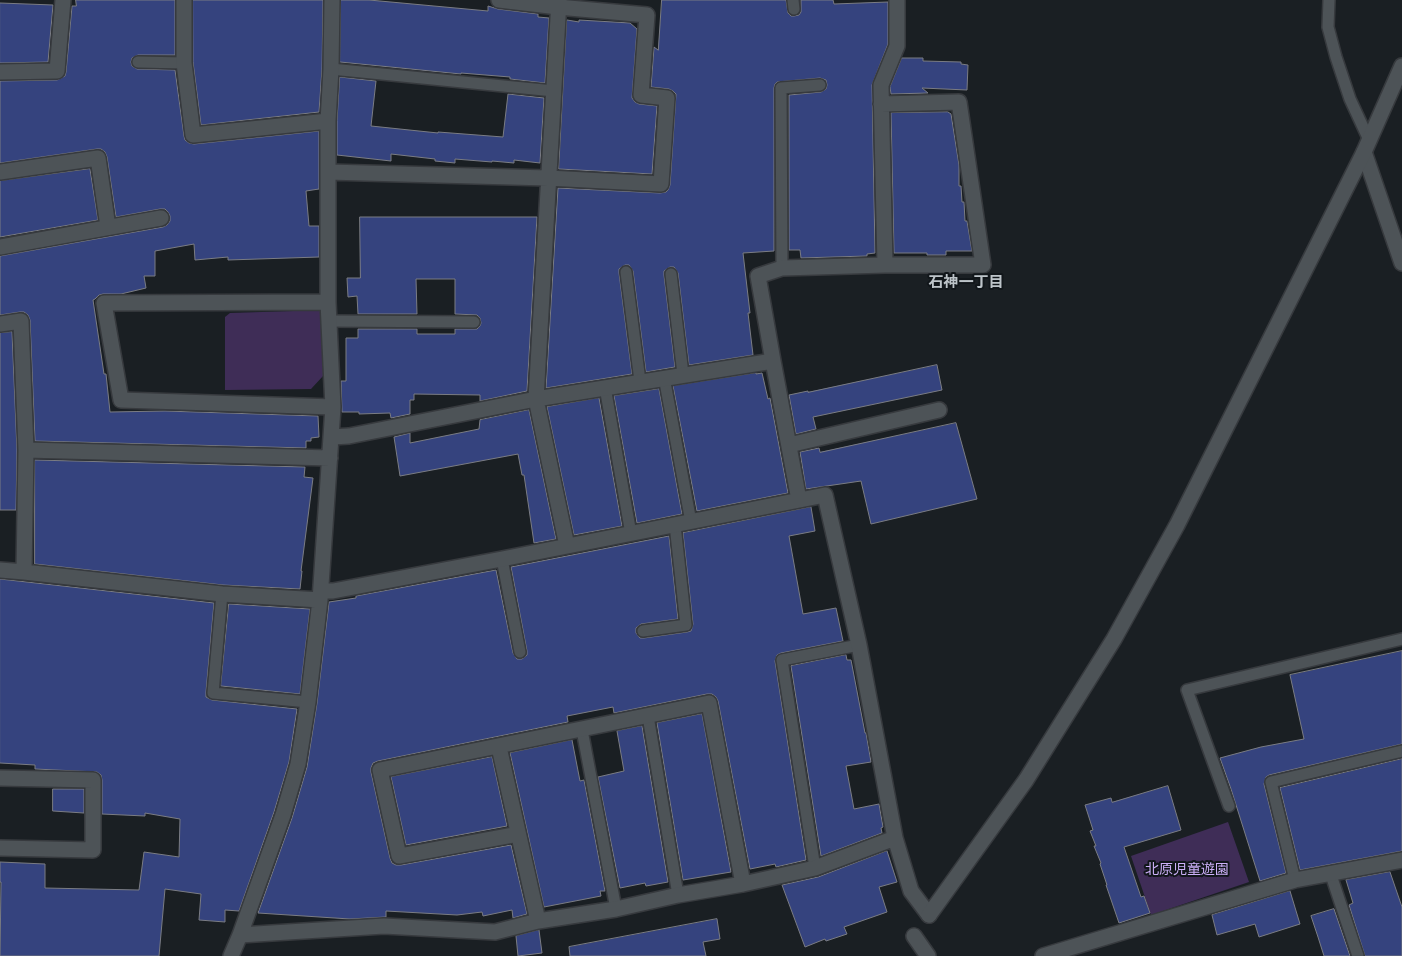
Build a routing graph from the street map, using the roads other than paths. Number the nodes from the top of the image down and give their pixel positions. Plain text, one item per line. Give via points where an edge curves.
1 (63, 0) edge
2 (184, 0) edge
3 (332, 0) edge
4 (499, 0) edge
5 (897, 0) edge
6 (1329, 0) edge
7 (559, 4) edge
8 (138, 62) dead end
9 (184, 63) junction
10 (1402, 66) edge
11 (331, 69) junction
12 (0, 72) edge
13 (820, 85) dead end
14 (554, 91) junction
15 (881, 104) junction
16 (328, 121) junction
17 (1366, 146) junction
18 (0, 172) edge
19 (328, 172) junction
20 (548, 178) junction
21 (160, 218) dead end
22 (108, 227) junction
23 (0, 247) edge
24 (1402, 263) edge
25 (885, 265) junction
26 (782, 268) junction
27 (626, 272) dead end
28 (671, 274) dead end
29 (328, 302) junction
30 (329, 321) junction
31 (474, 322) dead end
32 (0, 324) edge
33 (773, 361) junction
34 (684, 374) junction
35 (664, 377) junction
36 (640, 381) junction
37 (605, 387) junction
38 (536, 398) junction
39 (334, 407) junction
40 (939, 410) dead end
41 (332, 437) junction
42 (789, 445) junction
43 (26, 450) junction
44 (330, 458) junction
45 (799, 500) junction
46 (691, 522) junction
47 (676, 525) junction
48 (631, 534) junction
49 (567, 546) junction
50 (502, 559) junction
51 (0, 570) edge
52 (24, 572) junction
53 (222, 594) junction
54 (320, 596) junction
55 (643, 631) dead end
56 (1402, 639) edge
57 (859, 644) junction
58 (520, 652) dead end
59 (308, 702) junction
60 (648, 716) junction
61 (582, 730) junction
62 (499, 746) junction
63 (1402, 751) edge
64 (0, 778) edge
65 (1230, 806) dead end
66 (518, 834) junction
67 (895, 838) junction
68 (0, 848) edge
69 (1402, 861) edge
70 (815, 868) junction
71 (1330, 872) junction
72 (1295, 880) junction
73 (744, 884) junction
74 (678, 894) junction
75 (616, 909) junction
76 (538, 921) junction
77 (240, 935) junction
78 (914, 936) dead end
79 (1051, 955) edge
80 (231, 956) edge
81 (928, 956) edge
82 (1358, 956) edge

1 - 12 street via 57,71
2 - 9 street
3 - 11 street
4 - 7 street
5 - 15 street via 897,46 881,85
6 - 17 lane via 1328,27
7 - 14 street
7 - 20 street via 647,15 641,95 667,98 661,184
8 - 9 lane
9 - 16 street via 193,135
10 - 17 street
11 - 14 lane
11 - 16 street
13 - 26 lane via 781,88
14 - 20 street
15 - 25 street
15 - 25 street via 959,102 983,266
16 - 19 street
17 - 24 street
17 - 67 street via 1177,525 1114,639 1026,780 929,915 911,891
18 - 22 street via 98,158
19 - 20 street
19 - 29 street
20 - 38 street
21 - 22 street
22 - 23 street
25 - 26 street
26 - 33 street via 758,276
27 - 36 lane
28 - 34 lane
29 - 30 street
29 - 39 street via 104,303 121,400
30 - 31 lane
30 - 39 street
32 - 43 street via 21,321
33 - 34 street
33 - 42 street
34 - 35 street
35 - 36 street
35 - 46 lane
36 - 37 street
37 - 38 street
37 - 48 lane
38 - 41 street
38 - 49 street
39 - 41 street
40 - 42 street
41 - 44 street
42 - 45 street
43 - 44 street
43 - 52 street
44 - 54 street
45 - 46 street
45 - 57 street via 825,495
46 - 47 street
47 - 48 street
47 - 55 lane via 686,625
48 - 49 street
49 - 50 street
50 - 54 street
50 - 58 lane
51 - 52 street
52 - 53 street
53 - 54 street
53 - 59 lane via 212,693
54 - 59 street
56 - 65 lane via 1186,690
57 - 67 street
57 - 70 lane via 782,660
59 - 77 street via 298,764 286,806
60 - 61 street
60 - 73 street via 709,703
60 - 74 lane
61 - 62 street
61 - 75 lane
62 - 66 street
62 - 66 street via 380,770 399,856
63 - 72 lane via 1270,782
64 - 68 street via 92,780 92,850
66 - 76 street
67 - 70 street
69 - 71 street
70 - 73 street
71 - 72 street
71 - 82 lane
72 - 79 street
73 - 74 street
74 - 75 street
75 - 76 street
76 - 77 street via 496,932 384,926
77 - 80 street
78 - 81 street

